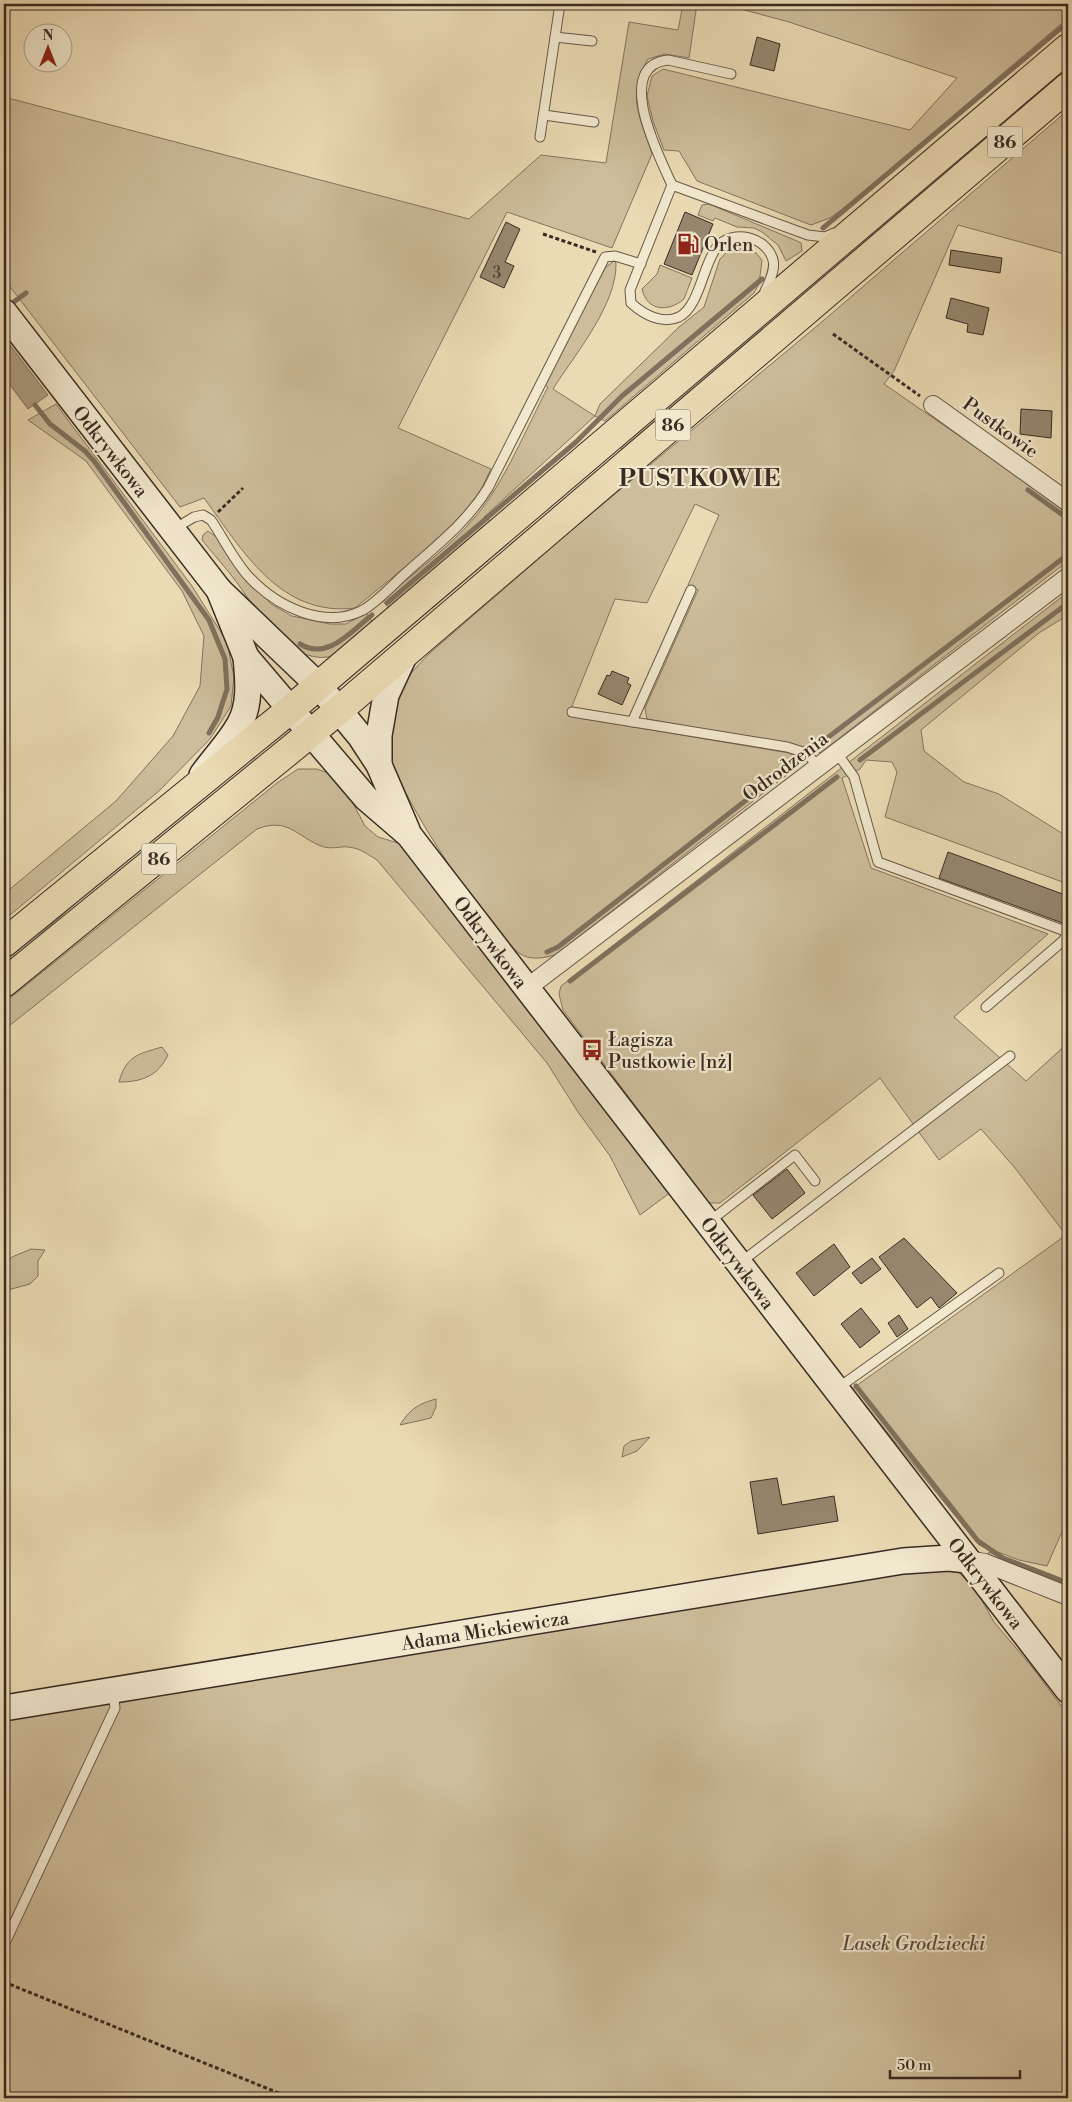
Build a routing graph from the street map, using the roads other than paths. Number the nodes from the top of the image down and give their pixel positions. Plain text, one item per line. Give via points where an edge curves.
1 (560, 4) edge
2 (555, 37) junction
3 (592, 41) dead end
4 (1068, 48) edge
5 (732, 74) dead end
6 (1068, 87) edge
7 (544, 115) junction
8 (594, 122) dead end
9 (540, 137) dead end
10 (672, 185) junction
11 (865, 221) junction
12 (641, 264) junction
13 (4, 312) edge
14 (755, 315) junction
15 (933, 405) road end
16 (1068, 502) edge
17 (173, 531) junction
18 (1068, 577) edge
19 (219, 590) junction
20 (692, 590) dead end
21 (404, 654) junction
22 (246, 656) junction
23 (319, 686) junction
24 (291, 710) junction
25 (339, 710) junction
26 (572, 712) dead end
27 (632, 722) junction
28 (312, 733) junction
29 (837, 753) junction
30 (379, 765) junction
31 (819, 767) junction
32 (190, 792) junction
33 (409, 835) junction
34 (1068, 932) edge
35 (4, 943) edge
36 (4, 983) edge
37 (527, 988) junction
38 (986, 1007) dead end
39 (1010, 1056) dead end
40 (815, 1181) dead end
41 (707, 1222) junction
42 (739, 1264) junction
43 (999, 1273) dead end
44 (836, 1390) junction
45 (967, 1560) junction
46 (1068, 1596) edge
47 (1068, 1690) edge
48 (114, 1691) junction
49 (4, 1708) edge
50 (4, 1945) edge

1 - 2 lane
2 - 3 lane
2 - 7 lane
4 - 11 main road, 86
5 - 10 lane via 668,60 658,61 649,68 640,91 642,108 654,146
6 - 21 main road, 86
7 - 8 lane
7 - 9 lane
10 - 11 lane via 808,235 825,237
10 - 12 lane
11 - 14 main road, 86
12 - 14 lane via 630,290 631,303 640,312 662,320 679,317 689,306 717,247 728,239 743,236 756,239 767,248 774,261
12 - 17 lane via 615,256 605,257 475,508 362,611 339,619 317,617 290,607 265,592 250,578 211,520 204,515 194,517
13 - 17 street, Odkrywkowa
14 - 23 main road, 86
15 - 16 street, Pustkowie
17 - 19 street, Odkrywkowa
18 - 29 street, Odrodzenia
19 - 22 street, Odkrywkowa
19 - 23 street, Odkrywkowa
20 - 27 lane
21 - 25 main road, 86
21 - 30 street, Odkrywkowa via 386,695 379,735
22 - 24 street, Odkrywkowa
22 - 32 street, Odkrywkowa via 249,688 240,724
23 - 24 main road, 86
23 - 25 street, Odkrywkowa
24 - 28 street, Odkrywkowa
24 - 32 main road, 86
25 - 28 main road, 86
25 - 30 street, Odkrywkowa
26 - 27 lane
27 - 31 lane via 787,747 806,754
28 - 33 street, Odkrywkowa via 366,798
28 - 36 main road, 86
29 - 31 street, Odrodzenia
29 - 34 lane via 854,778 878,862
30 - 33 street, Odkrywkowa
31 - 37 street, Odrodzenia
32 - 35 main road, 86
33 - 37 street, Odkrywkowa
34 - 38 lane via 1064,940
37 - 41 street, Odkrywkowa
39 - 42 lane
40 - 41 lane via 795,1154
41 - 42 street, Odkrywkowa
42 - 44 street, Odkrywkowa
43 - 44 lane
44 - 45 street, Odkrywkowa
45 - 46 street via 985,1563
45 - 47 street, Odkrywkowa
45 - 48 street, Adama Mickiewicza via 903,1561
48 - 49 street, Adama Mickiewicza
48 - 50 lane via 115,1708

